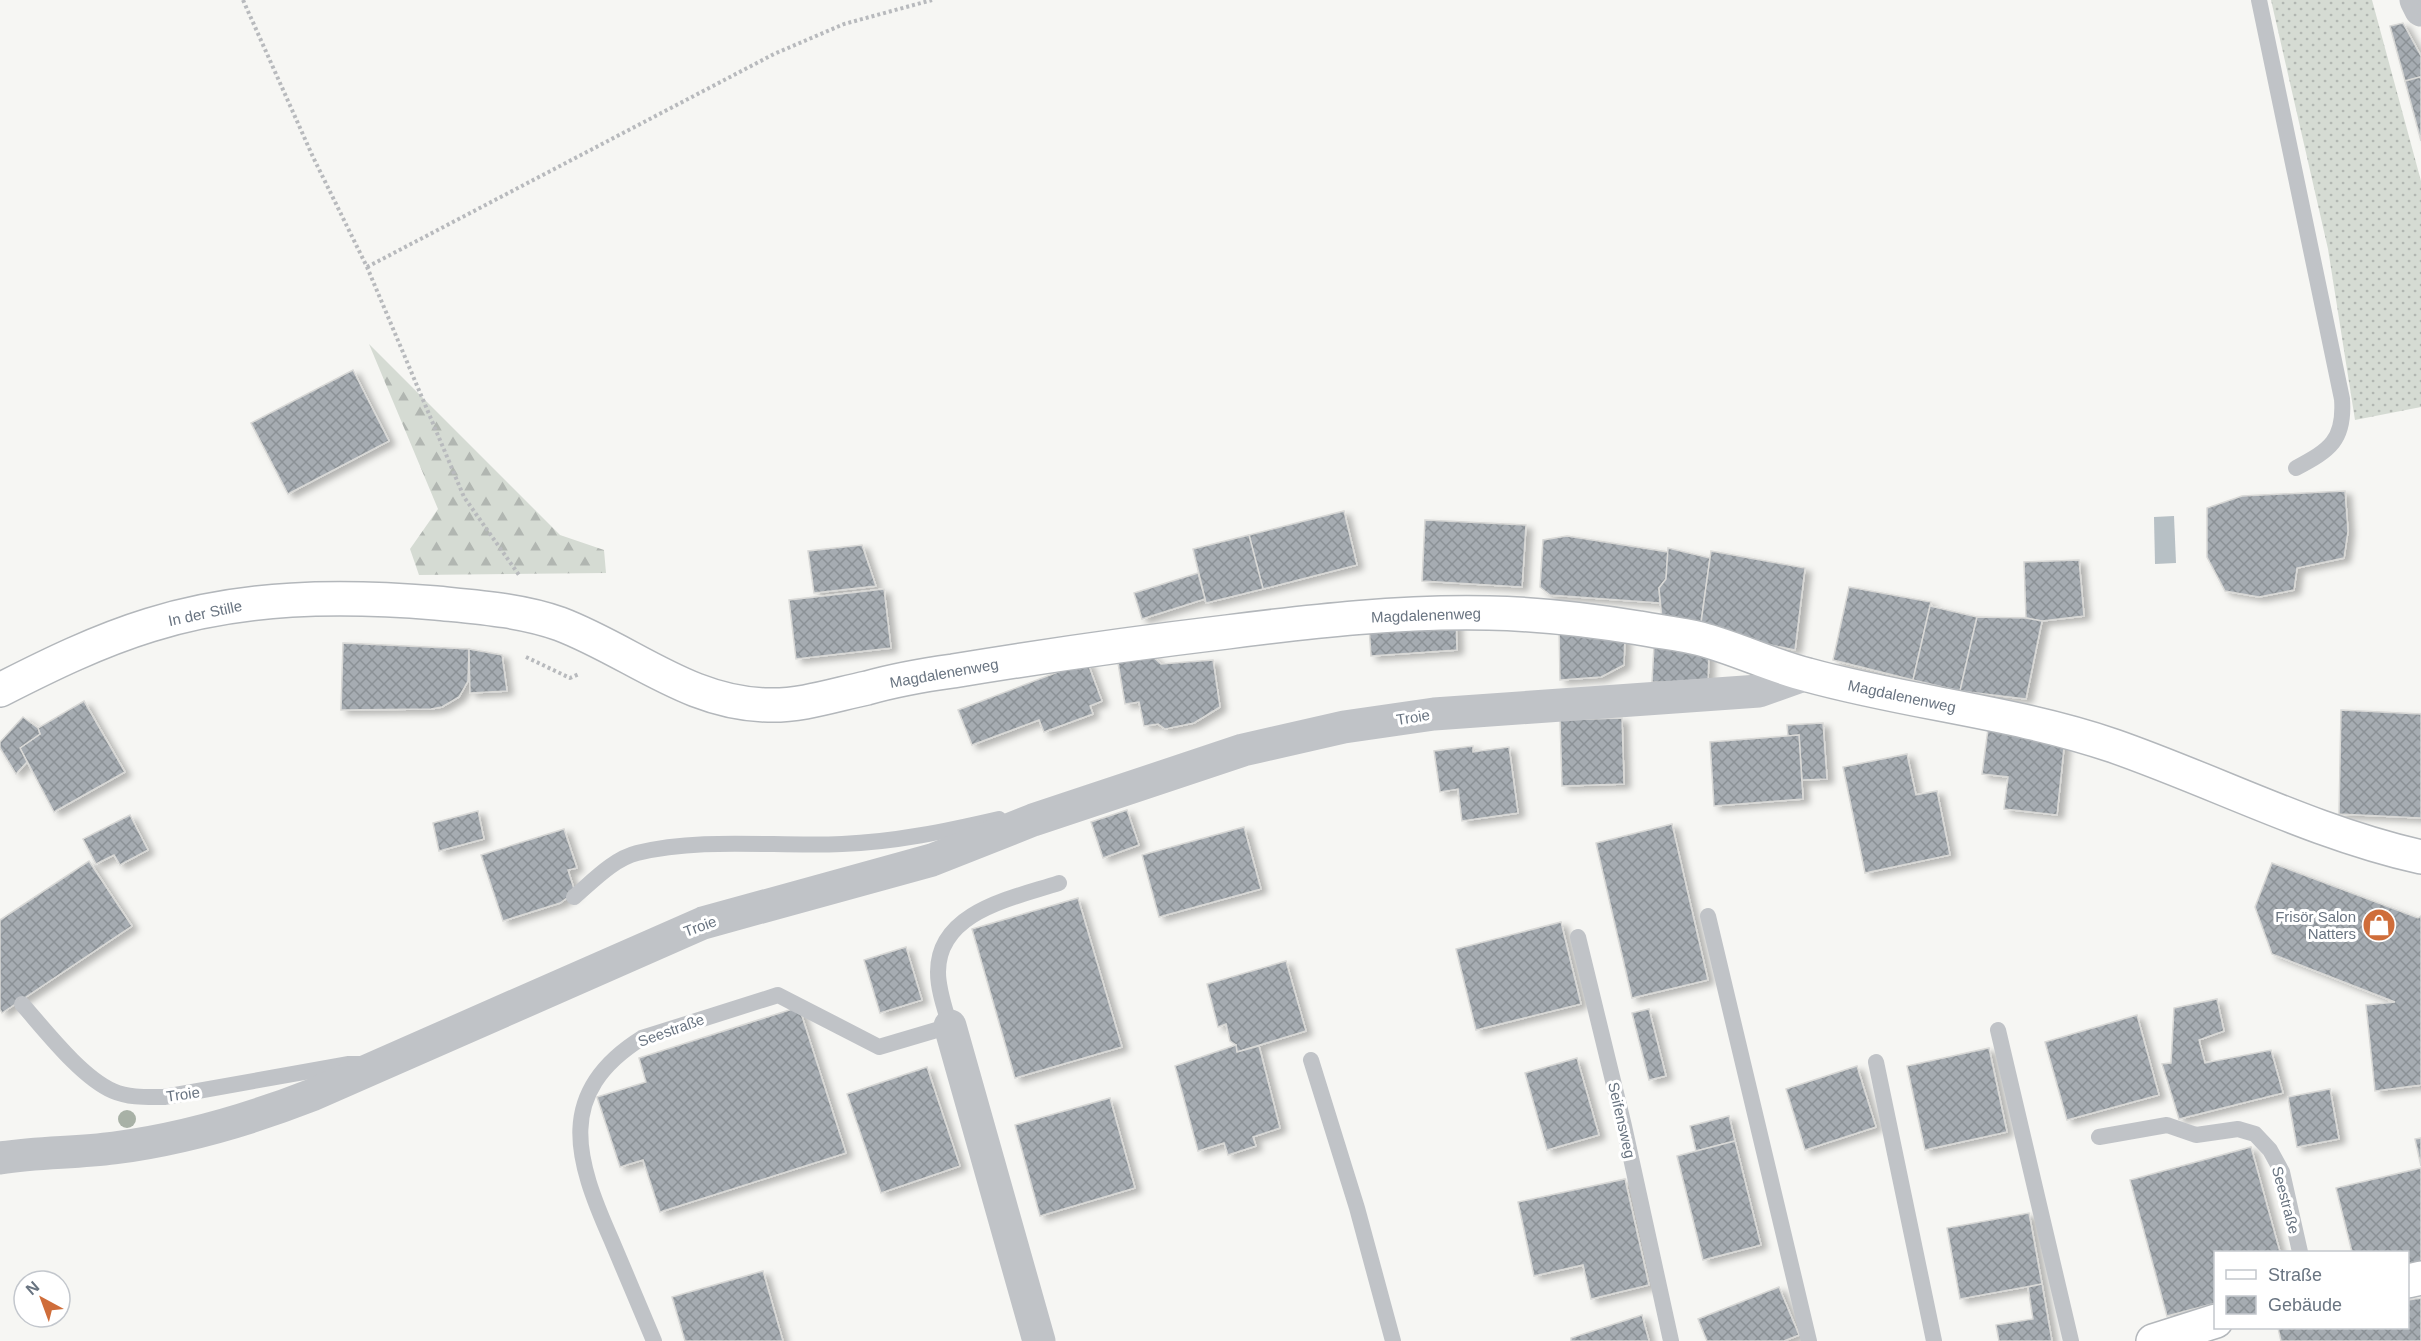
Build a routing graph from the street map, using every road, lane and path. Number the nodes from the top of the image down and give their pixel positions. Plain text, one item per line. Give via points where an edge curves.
1 (243, 0) edge
2 (932, 0) edge
3 (2259, 0) edge
4 (2416, 0) edge
5 (2421, 10) edge
6 (367, 267) junction
7 (2296, 468) dead end
8 (423, 602) joint
9 (550, 620) junction
10 (1804, 675) junction
11 (0, 690) edge
12 (1033, 820) junction
13 (2421, 857) edge
14 (1059, 883) dead end
15 (574, 897) dead end
16 (1708, 916) dead end
17 (1578, 937) dead end
18 (22, 1004) dead end
19 (950, 1026) junction
20 (1998, 1030) dead end
21 (1311, 1060) dead end
22 (1876, 1062) dead end
23 (378, 1065) junction
24 (2099, 1137) dead end
25 (0, 1158) edge
26 (2300, 1251) edge
27 (2214, 1322) edge
28 (654, 1341) edge
29 (1039, 1341) edge
30 (1392, 1341) edge
31 (1671, 1341) edge
32 (1809, 1341) edge
33 (1934, 1341) edge
34 (2071, 1341) edge
35 (2153, 1341) edge

1 - 6 path
2 - 6 path via 844,24 774,54
3 - 7 lane via 2342,399 2338,435 2322,455
4 - 5 street
6 - 9 path via 464,497
8 - 9 street, Magdalenenweg
8 - 11 street, In der Stille via 300,598 196,613 99,643
9 - 10 street, Magdalenenweg via 700,693 740,704 774,706 810,702 902,679 1093,648 1399,614 1561,616 1629,626 1694,637
10 - 12 street, Troie via 1759,691 1434,714 1344,728 1243,750
10 - 13 street, Magdalenenweg via 2103,742 2339,834
12 - 15 lane, Troie via 1004,818 867,843 701,845 636,853 620,860
12 - 23 street, Troie via 932,861 703,923
14 - 19 lane via 993,904 956,928 943,950 938,972
16 - 32 lane
17 - 31 lane, Seifensweg
18 - 23 lane, Troie via 93,1078 112,1091 134,1097 164,1097 349,1064
19 - 28 lane, Seestraße via 879,1047 778,995 642,1038 604,1068 583,1110 581,1158 591,1193
19 - 29 street
20 - 34 lane
21 - 30 lane via 1357,1208
22 - 33 lane
23 - 25 street, Troie via 255,1117 189,1135 113,1149
24 - 26 lane, Seestraße via 2167,1125 2196,1135 2238,1130 2255,1134 2271,1150 2282,1172
27 - 35 street

